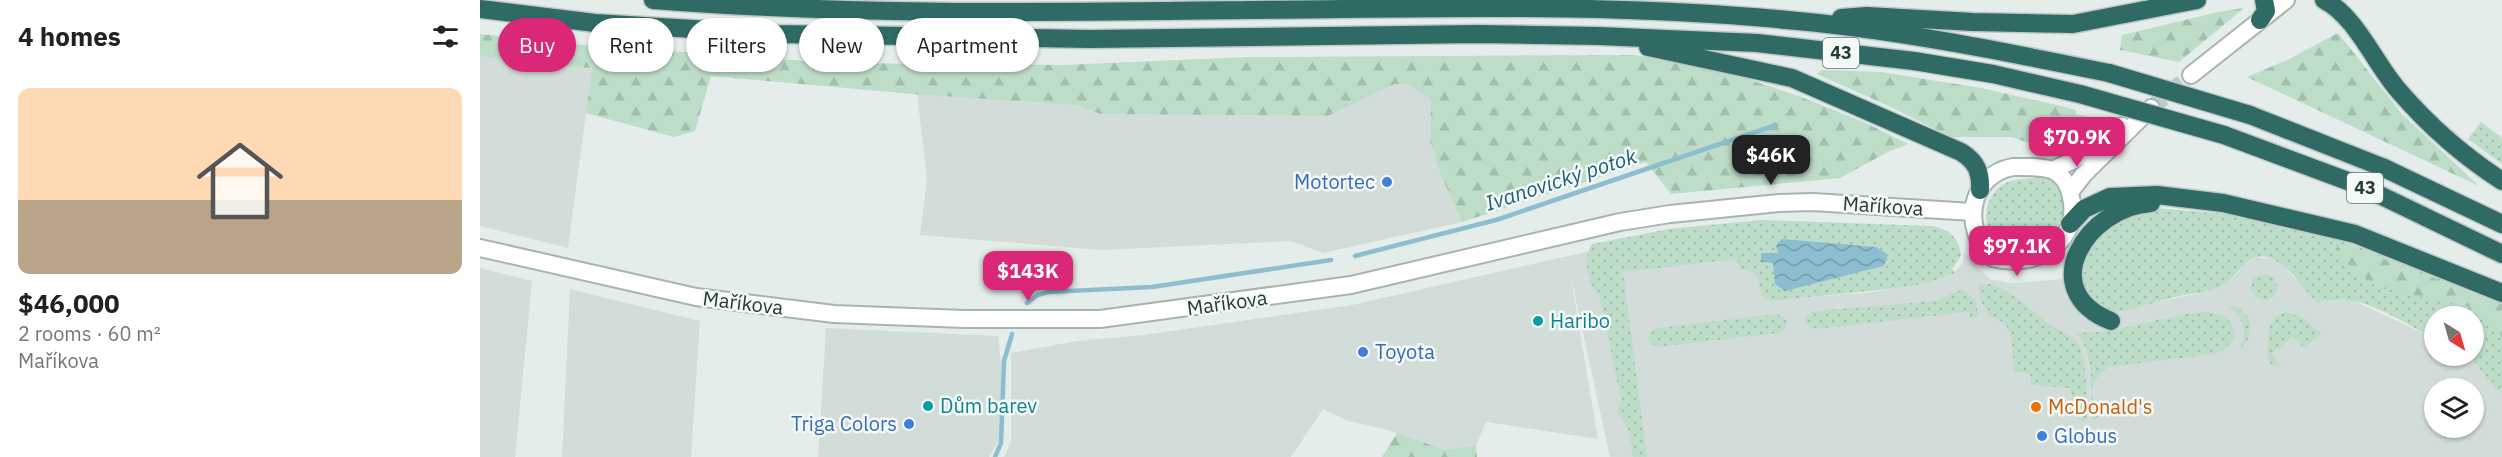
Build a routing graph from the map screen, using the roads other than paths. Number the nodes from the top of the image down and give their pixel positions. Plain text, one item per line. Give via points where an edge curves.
1 (652, 0) edge
2 (2196, 0) edge
3 (2264, 0) edge
4 (2286, 0) edge
5 (2324, 0) edge
6 (2342, 6) edge
7 (480, 9) edge
8 (2260, 20) junction
9 (1797, 21) junction
10 (1599, 36) junction
11 (2191, 75) tunnel mouth
12 (2052, 170) junction
13 (2502, 181) edge
14 (1980, 190) junction
15 (2070, 192) junction
16 (2223, 203) junction
17 (1972, 212) junction
18 (2070, 224) junction
19 (2502, 224) edge
20 (480, 248) edge
21 (2502, 254) edge
22 (2502, 293) edge
23 (2111, 321) dead end

1 - 9 highway, 43 via 934,12 1573,9
2 - 9 highway via 2073,24 1867,16
3 - 8 highway via 2266,11
4 - 8 street
5 - 6 highway
6 - 13 highway via 2397,90 2467,158
7 - 10 highway, 43 via 595,22 776,34 1054,39
8 - 11 street
9 - 19 highway, 43, bridge via 1966,44 2109,73 2250,115 2382,167
10 - 14 highway via 1792,78 1961,152 1979,170
10 - 21 highway, 43, bridge via 1757,43 1902,60 1993,74 2080,94 2224,135 2361,186
12 - 14 street via 2008,168 1996,173
12 - 15 street via 2062,177
12 - 15 street via 2074,160 2151,108
14 - 17 street
15 - 18 street
16 - 18 highway via 2157,195 2110,197 2084,209
16 - 22 highway via 2355,234
16 - 23 highway via 2145,204 2122,210 2092,231 2075,259 2073,282 2086,307
17 - 18 street via 1979,242 1999,259 2022,260 2043,255 2061,239
17 - 20 street, Maříkova via 1813,202 1670,214 1351,285 1100,319 834,314 696,297

